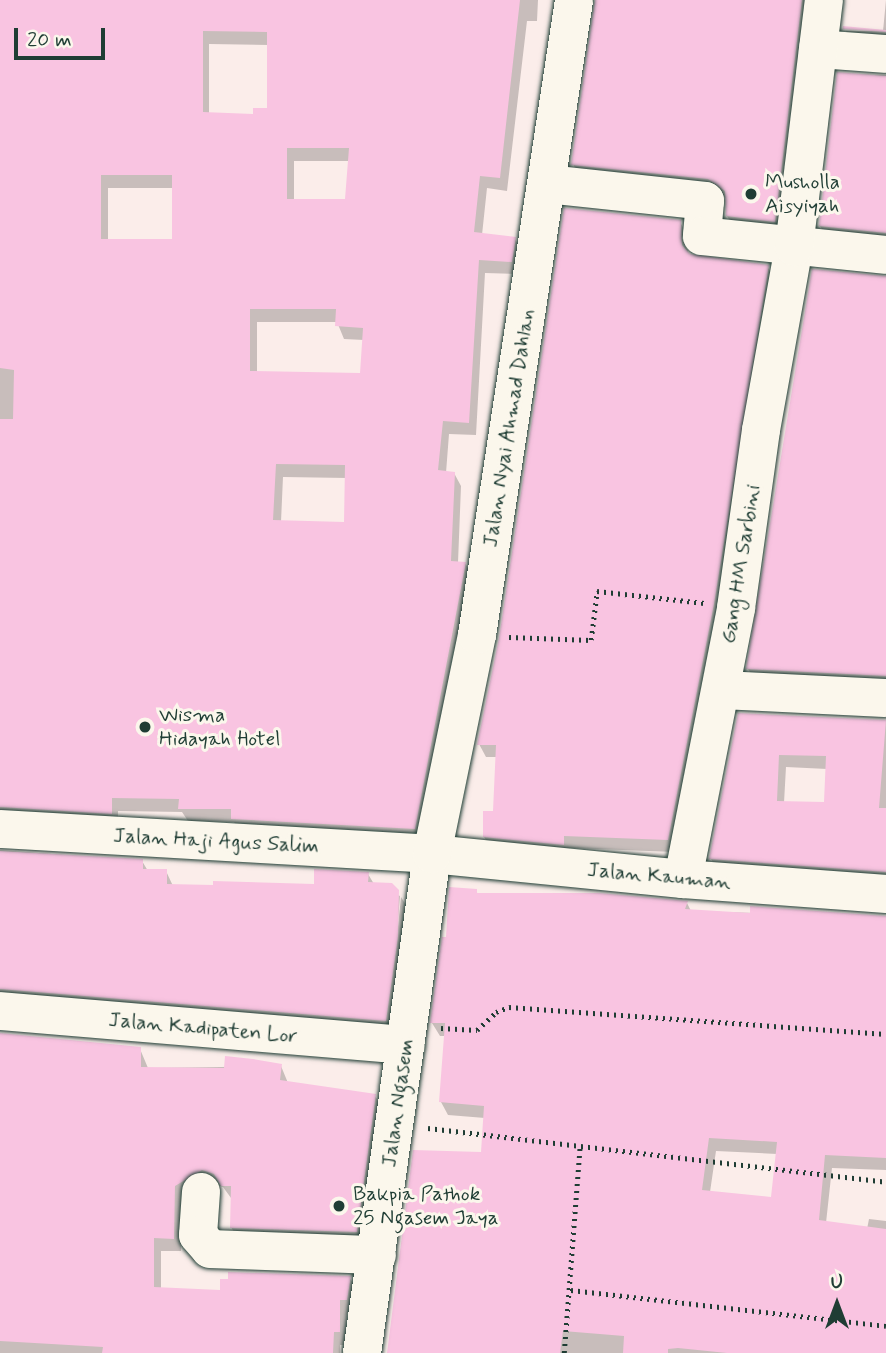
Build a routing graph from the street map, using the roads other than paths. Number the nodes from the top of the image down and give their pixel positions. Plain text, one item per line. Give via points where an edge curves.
1 (574, 0) edge
2 (824, 0) edge
3 (818, 49) junction
4 (886, 54) edge
5 (547, 184) junction
6 (794, 247) junction
7 (886, 255) edge
8 (721, 690) junction
9 (886, 698) edge
10 (0, 829) edge
11 (432, 854) junction
12 (683, 879) junction
13 (886, 894) edge
14 (0, 1011) edge
15 (407, 1036) junction
16 (201, 1192) dead end
17 (377, 1255) junction
18 (362, 1353) edge

1 - 5 street, Jalan Nyai Ahmad Dahlan
2 - 3 street, Gang HM Sarbini
3 - 4 street
3 - 6 street, Gang HM Sarbini
5 - 6 street via 705,201 702,236
5 - 11 street, Jalan Nyai Ahmad Dahlan via 477,635
6 - 7 street
6 - 8 street, Gang HM Sarbini
8 - 9 street
8 - 12 street, Gang HM Sarbini
10 - 11 street, Jalan Haji Agus Salim
11 - 12 street, Jalan Kauman
11 - 15 street, Jalan Ngasem
12 - 13 street, Jalan Kauman
14 - 15 street, Jalan Kadipaten Lor
15 - 17 street, Jalan Ngasem
16 - 17 street via 198,1235 210,1249
17 - 18 street, Jalan Ngasem

